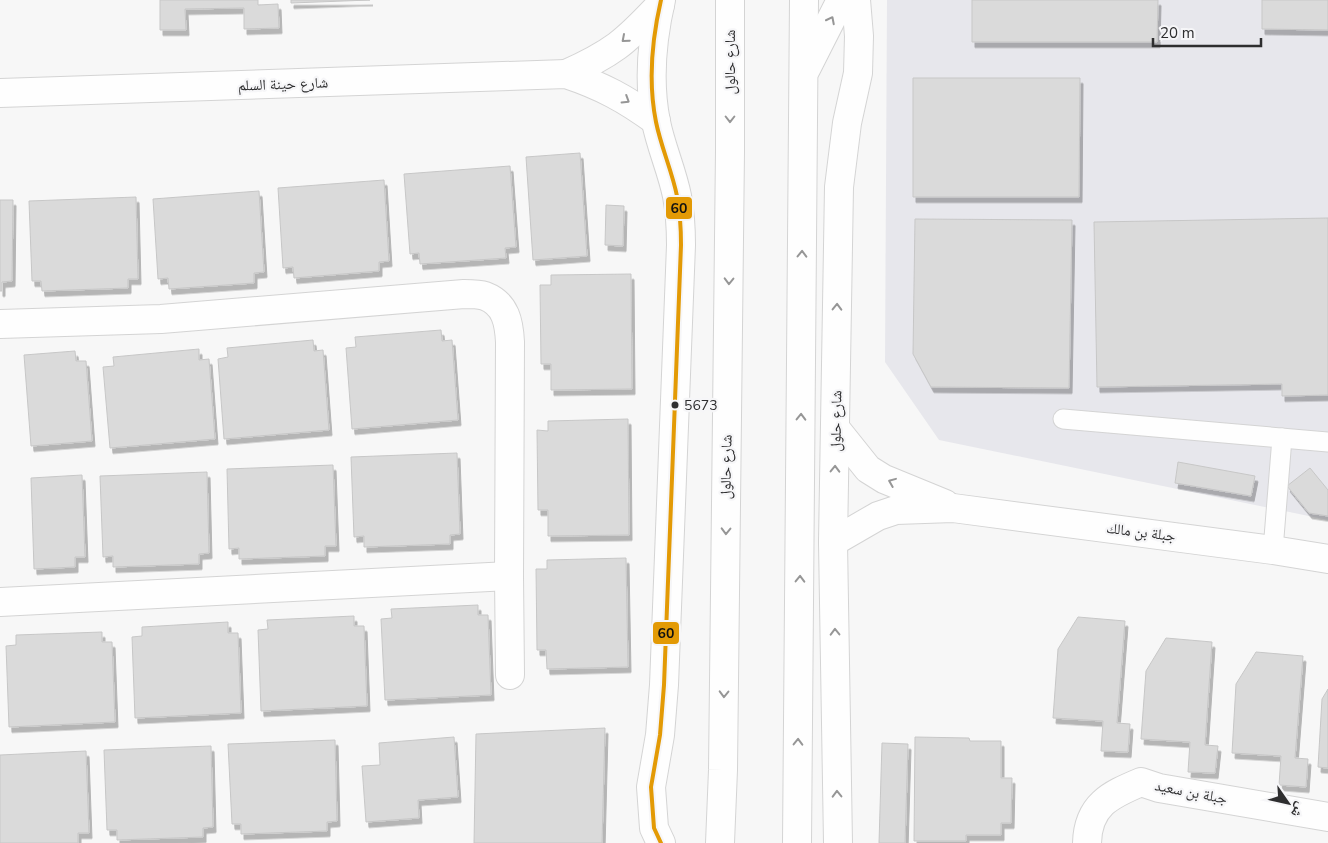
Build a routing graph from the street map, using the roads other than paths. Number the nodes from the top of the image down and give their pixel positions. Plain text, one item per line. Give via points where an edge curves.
1 (730, 0) edge
2 (804, 0) edge
3 (841, 0) edge
4 (856, 0) edge
5 (660, 2) edge
6 (804, 72) junction
7 (566, 74) junction
8 (0, 93) edge
9 (656, 121) junction
10 (0, 324) edge
11 (1063, 419) dead end
12 (836, 429) junction
13 (1282, 438) junction
14 (1328, 442) edge
15 (953, 508) junction
16 (833, 542) junction
17 (1273, 550) junction
18 (1328, 559) edge
19 (509, 576) junction
20 (0, 602) edge
21 (510, 675) dead end
22 (1328, 818) edge
23 (661, 843) edge
24 (720, 843) edge
25 (797, 843) edge
26 (838, 843) edge
27 (1087, 843) edge

1 -> 24 street, شارع حالول
2 - 6 street
6 -> 3 street
12 -> 4 street, شارع حلول via 839,187 847,123 858,73
5 -> 7 street, شارع حينة السلم via 617,46
5 - 9 street via 652,67
25 -> 6 street
7 - 8 street, شارع حينة السلم
7 -> 9 street, شارع حينة السلم via 614,93
9 - 23 street via 677,195 681,245 664,685 651,788 654,828
10 - 19 street via 161,319 464,294 485,296 499,306 509,322
11 - 13 lane
15 -> 12 street, جبلة بن مالك via 868,469
16 -> 12 street, شارع حلول
13 - 14 lane
13 - 17 lane
15 - 16 street, جبلة بن مالك via 896,510 878,516
15 - 17 street, جبلة بن مالك
26 -> 16 street, شارع حلول
17 - 18 street, جبلة بن مالك
19 - 20 street
19 - 21 street
22 - 27 street, جبلة بن سعيد via 1159,788 1142,782 1110,797 1093,812

